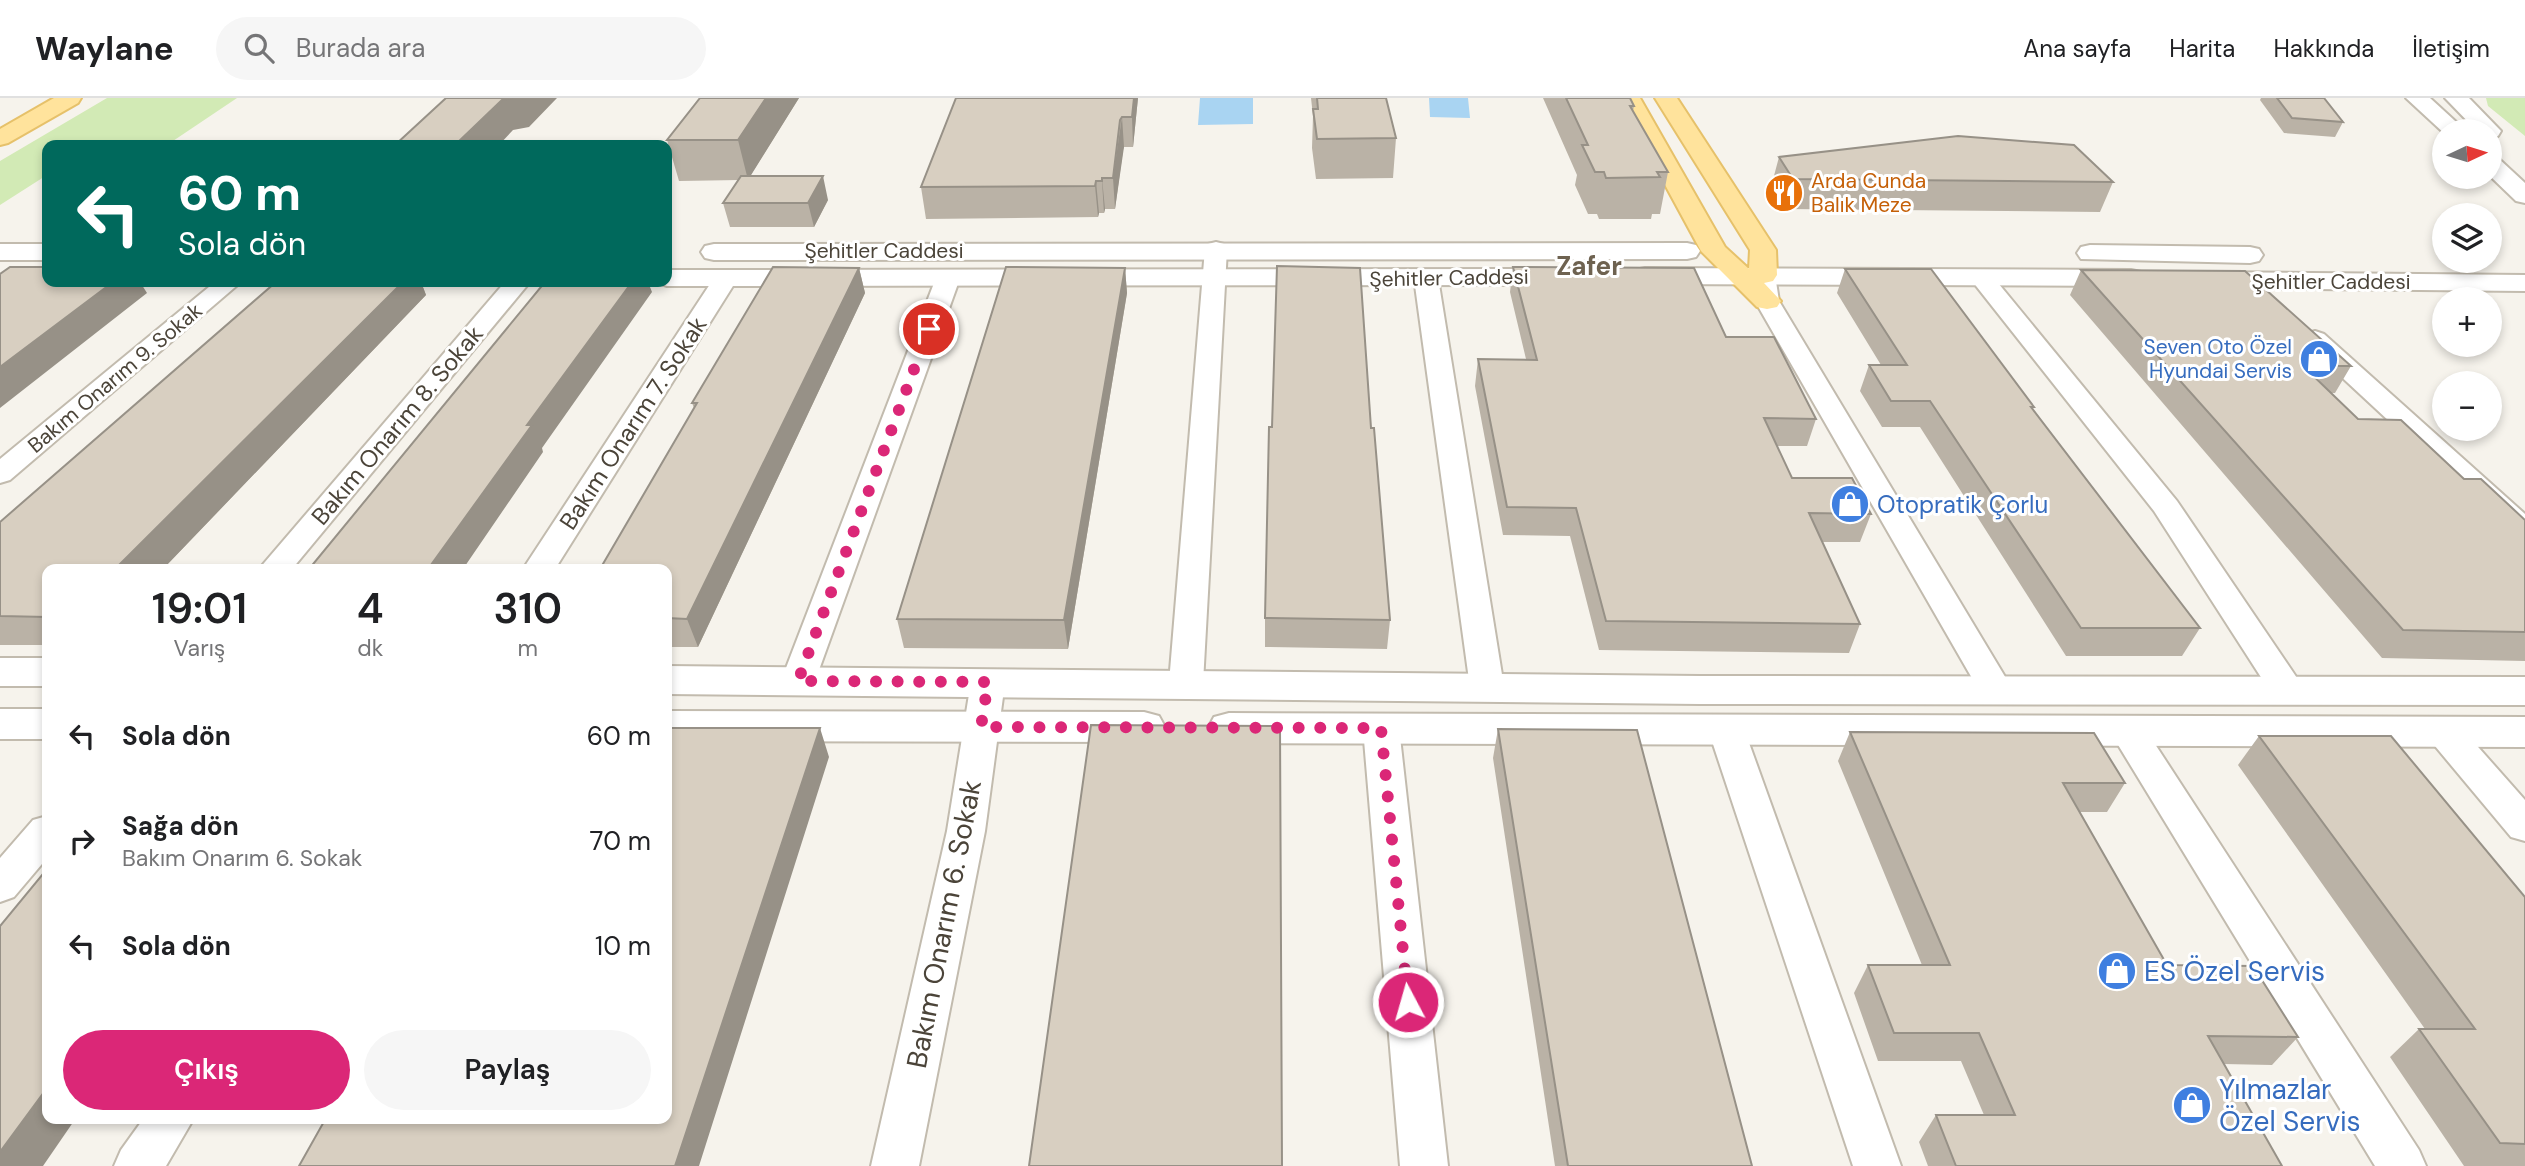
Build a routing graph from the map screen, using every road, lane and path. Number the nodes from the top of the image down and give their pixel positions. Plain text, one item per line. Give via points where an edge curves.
1 (70, 98) edge
2 (1629, 98) edge
3 (1666, 98) edge
4 (2417, 98) edge
5 (2456, 98) edge
6 (2441, 119) edge
7 (2474, 119) edge
8 (0, 138) edge
9 (2502, 155) edge
10 (2525, 196) edge
11 (1216, 249) junction
12 (1791, 250) dead end
13 (1714, 251) junction
14 (0, 252) edge
15 (42, 252) edge
16 (694, 252) dead end
17 (1985, 258) junction
18 (2432, 260) edge
19 (2502, 261) edge
20 (2525, 261) edge
21 (0, 272) edge
22 (42, 272) edge
23 (1758, 275) junction
24 (672, 278) edge
25 (726, 278) junction
26 (948, 278) junction
27 (1426, 278) junction
28 (1216, 279) junction
29 (2251, 281) junction
30 (2525, 283) edge
31 (223, 287) edge
32 (514, 287) edge
33 (0, 474) edge
34 (2525, 530) edge
35 (279, 564) edge
36 (542, 564) edge
37 (0, 672) edge
38 (42, 673) edge
39 (672, 680) edge
40 (798, 681) junction
41 (988, 682) junction
42 (1186, 683) junction
43 (1487, 687) junction
44 (1996, 690) junction
45 (2287, 690) junction
46 (2525, 691) edge
47 (0, 724) edge
48 (42, 724) edge
49 (672, 726) edge
50 (981, 727) junction
51 (1381, 728) junction
52 (1726, 729) junction
53 (2127, 730) junction
54 (2443, 731) junction
55 (2525, 732) edge
56 (2525, 825) edge
57 (42, 837) edge
58 (0, 886) edge
59 (167, 1124) edge
60 (138, 1166) edge
61 (895, 1166) edge
62 (1424, 1166) edge
63 (1877, 1166) edge
64 (2402, 1166) edge

1 - 8 main road
2 - 13 main road
3 - 23 main road
4 - 6 street
5 - 7 street
9 - 10 street
11 - 13 street, Şehitler Caddesi
11 - 16 street, Şehitler Caddesi
11 - 28 street
12 - 23 street, Şehitler Caddesi
13 - 23 street, Şehitler Caddesi
14 - 15 street
17 - 18 street, Şehitler Caddesi
17 - 23 street, Şehitler Caddesi
17 - 29 street, Şehitler Caddesi
17 - 45 street via 2166,507
19 - 20 street
21 - 22 street
23 - 27 street, Şehitler Caddesi
23 - 44 street
24 - 25 street, Şehitler Caddesi
25 - 26 street, Şehitler Caddesi
25 - 36 street, Bakım Onarım 7. Sokak
26 - 28 street, Şehitler Caddesi
26 - 40 street
27 - 28 street, Şehitler Caddesi
27 - 43 street
28 - 42 street
29 - 30 street, Şehitler Caddesi
29 - 34 street
31 - 33 street, Bakım Onarım 9. Sokak
32 - 35 street, Bakım Onarım 8. Sokak
37 - 38 street
39 - 40 street
40 - 41 street
41 - 42 street
41 - 50 street, Bakım Onarım 6. Sokak
42 - 43 street
43 - 44 street
44 - 45 street
45 - 46 street
47 - 48 street
49 - 50 street
50 - 51 street
50 - 61 street, Bakım Onarım 6. Sokak via 966,831
51 - 52 street
51 - 62 street
52 - 53 street
52 - 63 street
53 - 54 street
53 - 64 street
54 - 55 street
54 - 56 street
57 - 58 street
59 - 60 street

